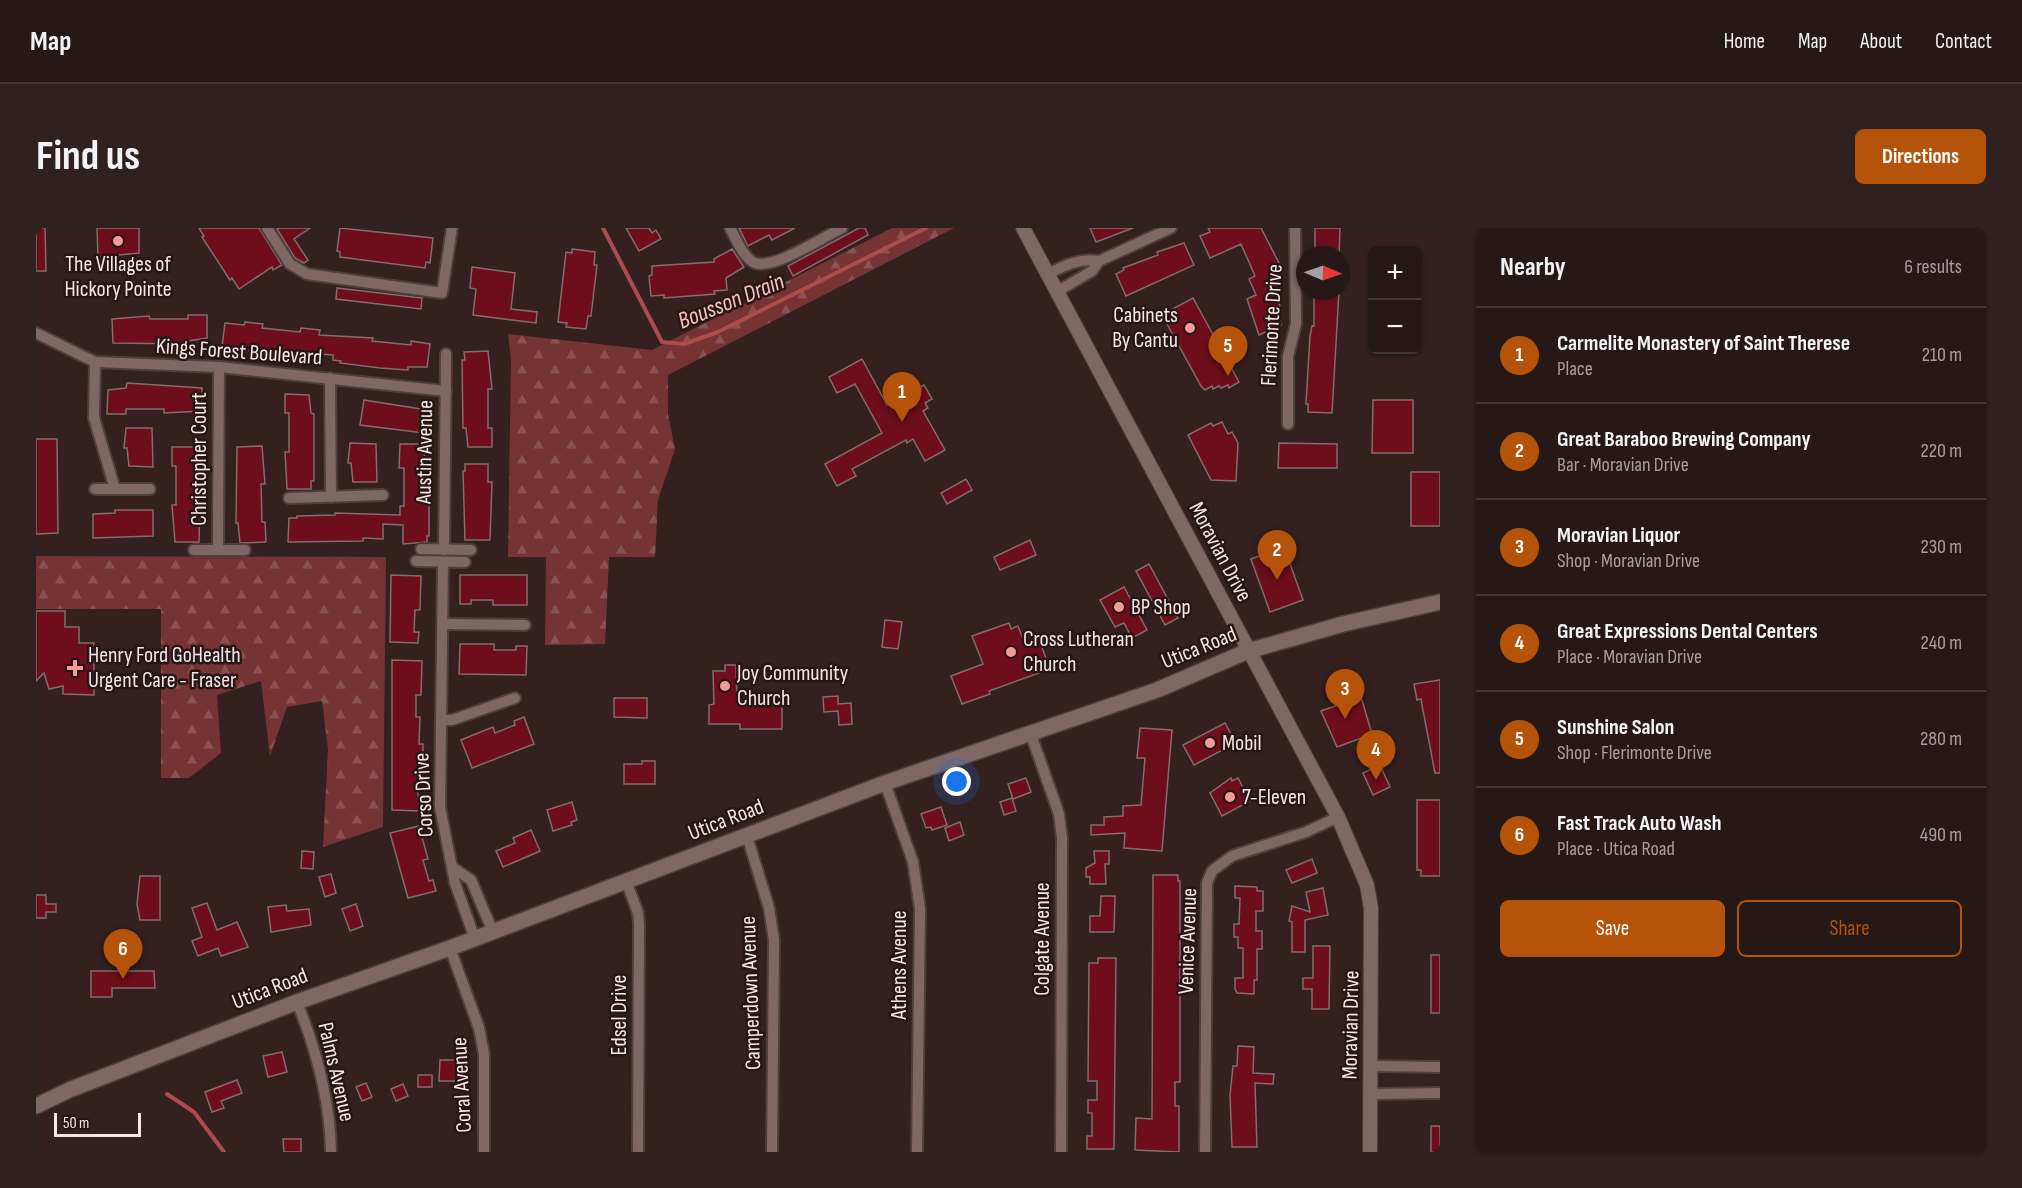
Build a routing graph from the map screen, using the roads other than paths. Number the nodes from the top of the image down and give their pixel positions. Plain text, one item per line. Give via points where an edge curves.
1 (267, 228) edge
2 (452, 228) edge
3 (730, 228) edge
4 (842, 228) edge
5 (1023, 228) edge
6 (1171, 228) edge
7 (1295, 228) edge
8 (1099, 261) junction
9 (1048, 274) junction
10 (1058, 291) junction
11 (36, 333) edge
12 (446, 354) dead end
13 (95, 362) junction
14 (219, 367) junction
15 (330, 378) junction
16 (446, 391) junction
17 (1288, 424) dead end
18 (95, 489) dead end
19 (115, 489) junction
20 (150, 489) dead end
21 (382, 495) dead end
22 (331, 497) junction
23 (289, 498) dead end
24 (421, 549) dead end
25 (195, 550) dead end
26 (218, 550) junction
27 (245, 550) dead end
28 (444, 550) junction
29 (471, 550) dead end
30 (416, 561) dead end
31 (443, 562) junction
32 (465, 562) dead end
33 (1440, 602) edge
34 (443, 624) junction
35 (525, 625) dead end
36 (1248, 651) junction
37 (515, 698) dead end
38 (441, 720) junction
39 (1030, 732) junction
40 (885, 783) junction
41 (1338, 817) junction
42 (747, 836) junction
43 (452, 867) junction
44 (626, 881) junction
45 (493, 932) junction
46 (475, 939) junction
47 (450, 948) junction
48 (297, 1002) junction
49 (1371, 1066) junction
50 (1440, 1067) edge
51 (1440, 1093) edge
52 (1371, 1094) junction
53 (36, 1106) edge
54 (331, 1152) edge
55 (484, 1152) edge
56 (638, 1152) edge
57 (772, 1152) edge
58 (917, 1152) edge
59 (1061, 1152) edge
60 (1205, 1152) edge
61 (1370, 1152) edge

1 - 2 street via 290,264 307,274 442,292
3 - 4 street via 748,257 762,263 776,261
5 - 9 street, Moravian Drive
6 - 8 street
7 - 17 street, Flerimonte Drive via 1296,324 1288,356
8 - 9 street via 1086,259
8 - 10 street via 1092,271
9 - 10 street, Moravian Drive
10 - 36 street, Moravian Drive
11 - 13 street, Kings Forest Boulevard
12 - 16 street, Austin Avenue
13 - 14 street, Kings Forest Boulevard
13 - 19 street via 94,418
14 - 15 street, Kings Forest Boulevard
14 - 26 street, Christopher Court
15 - 16 street, Kings Forest Boulevard
15 - 22 street
16 - 28 street, Austin Avenue
18 - 19 street
19 - 20 street
21 - 22 street
22 - 23 street
24 - 28 street
25 - 26 street
26 - 27 street
28 - 29 street
30 - 31 street
31 - 32 street
31 - 34 street, Corso Drive
33 - 36 main road, Utica Road
34 - 35 street
34 - 38 street, Corso Drive
36 - 39 main road, Utica Road via 1157,690
36 - 41 street, Moravian Drive
37 - 38 street, Corso Drive via 452,720
38 - 43 street, Corso Drive via 440,807
39 - 40 main road, Utica Road
39 - 59 street, Colgate Avenue via 1059,814 1062,838
40 - 42 main road, Utica Road
40 - 58 street, Athens Avenue via 913,862 920,909
41 - 49 street, Moravian Drive via 1361,870 1371,908
41 - 60 street, Venice Avenue via 1306,832 1232,856 1212,871 1207,883
42 - 44 main road, Utica Road
42 - 57 street, Camperdown Avenue via 774,940
43 - 45 street, Corso Drive via 471,880
43 - 46 street, Corso Drive
44 - 45 main road, Utica Road
44 - 56 street, Edsel Drive via 639,924
45 - 46 main road, Utica Road
46 - 47 main road, Utica Road
47 - 48 main road, Utica Road
47 - 55 street, Coral Avenue via 479,1028 484,1054
48 - 53 main road, Utica Road
48 - 54 street, Palms Avenue via 316,1053
49 - 50 street
49 - 52 street, Moravian Drive
51 - 52 street
52 - 61 street, Moravian Drive

